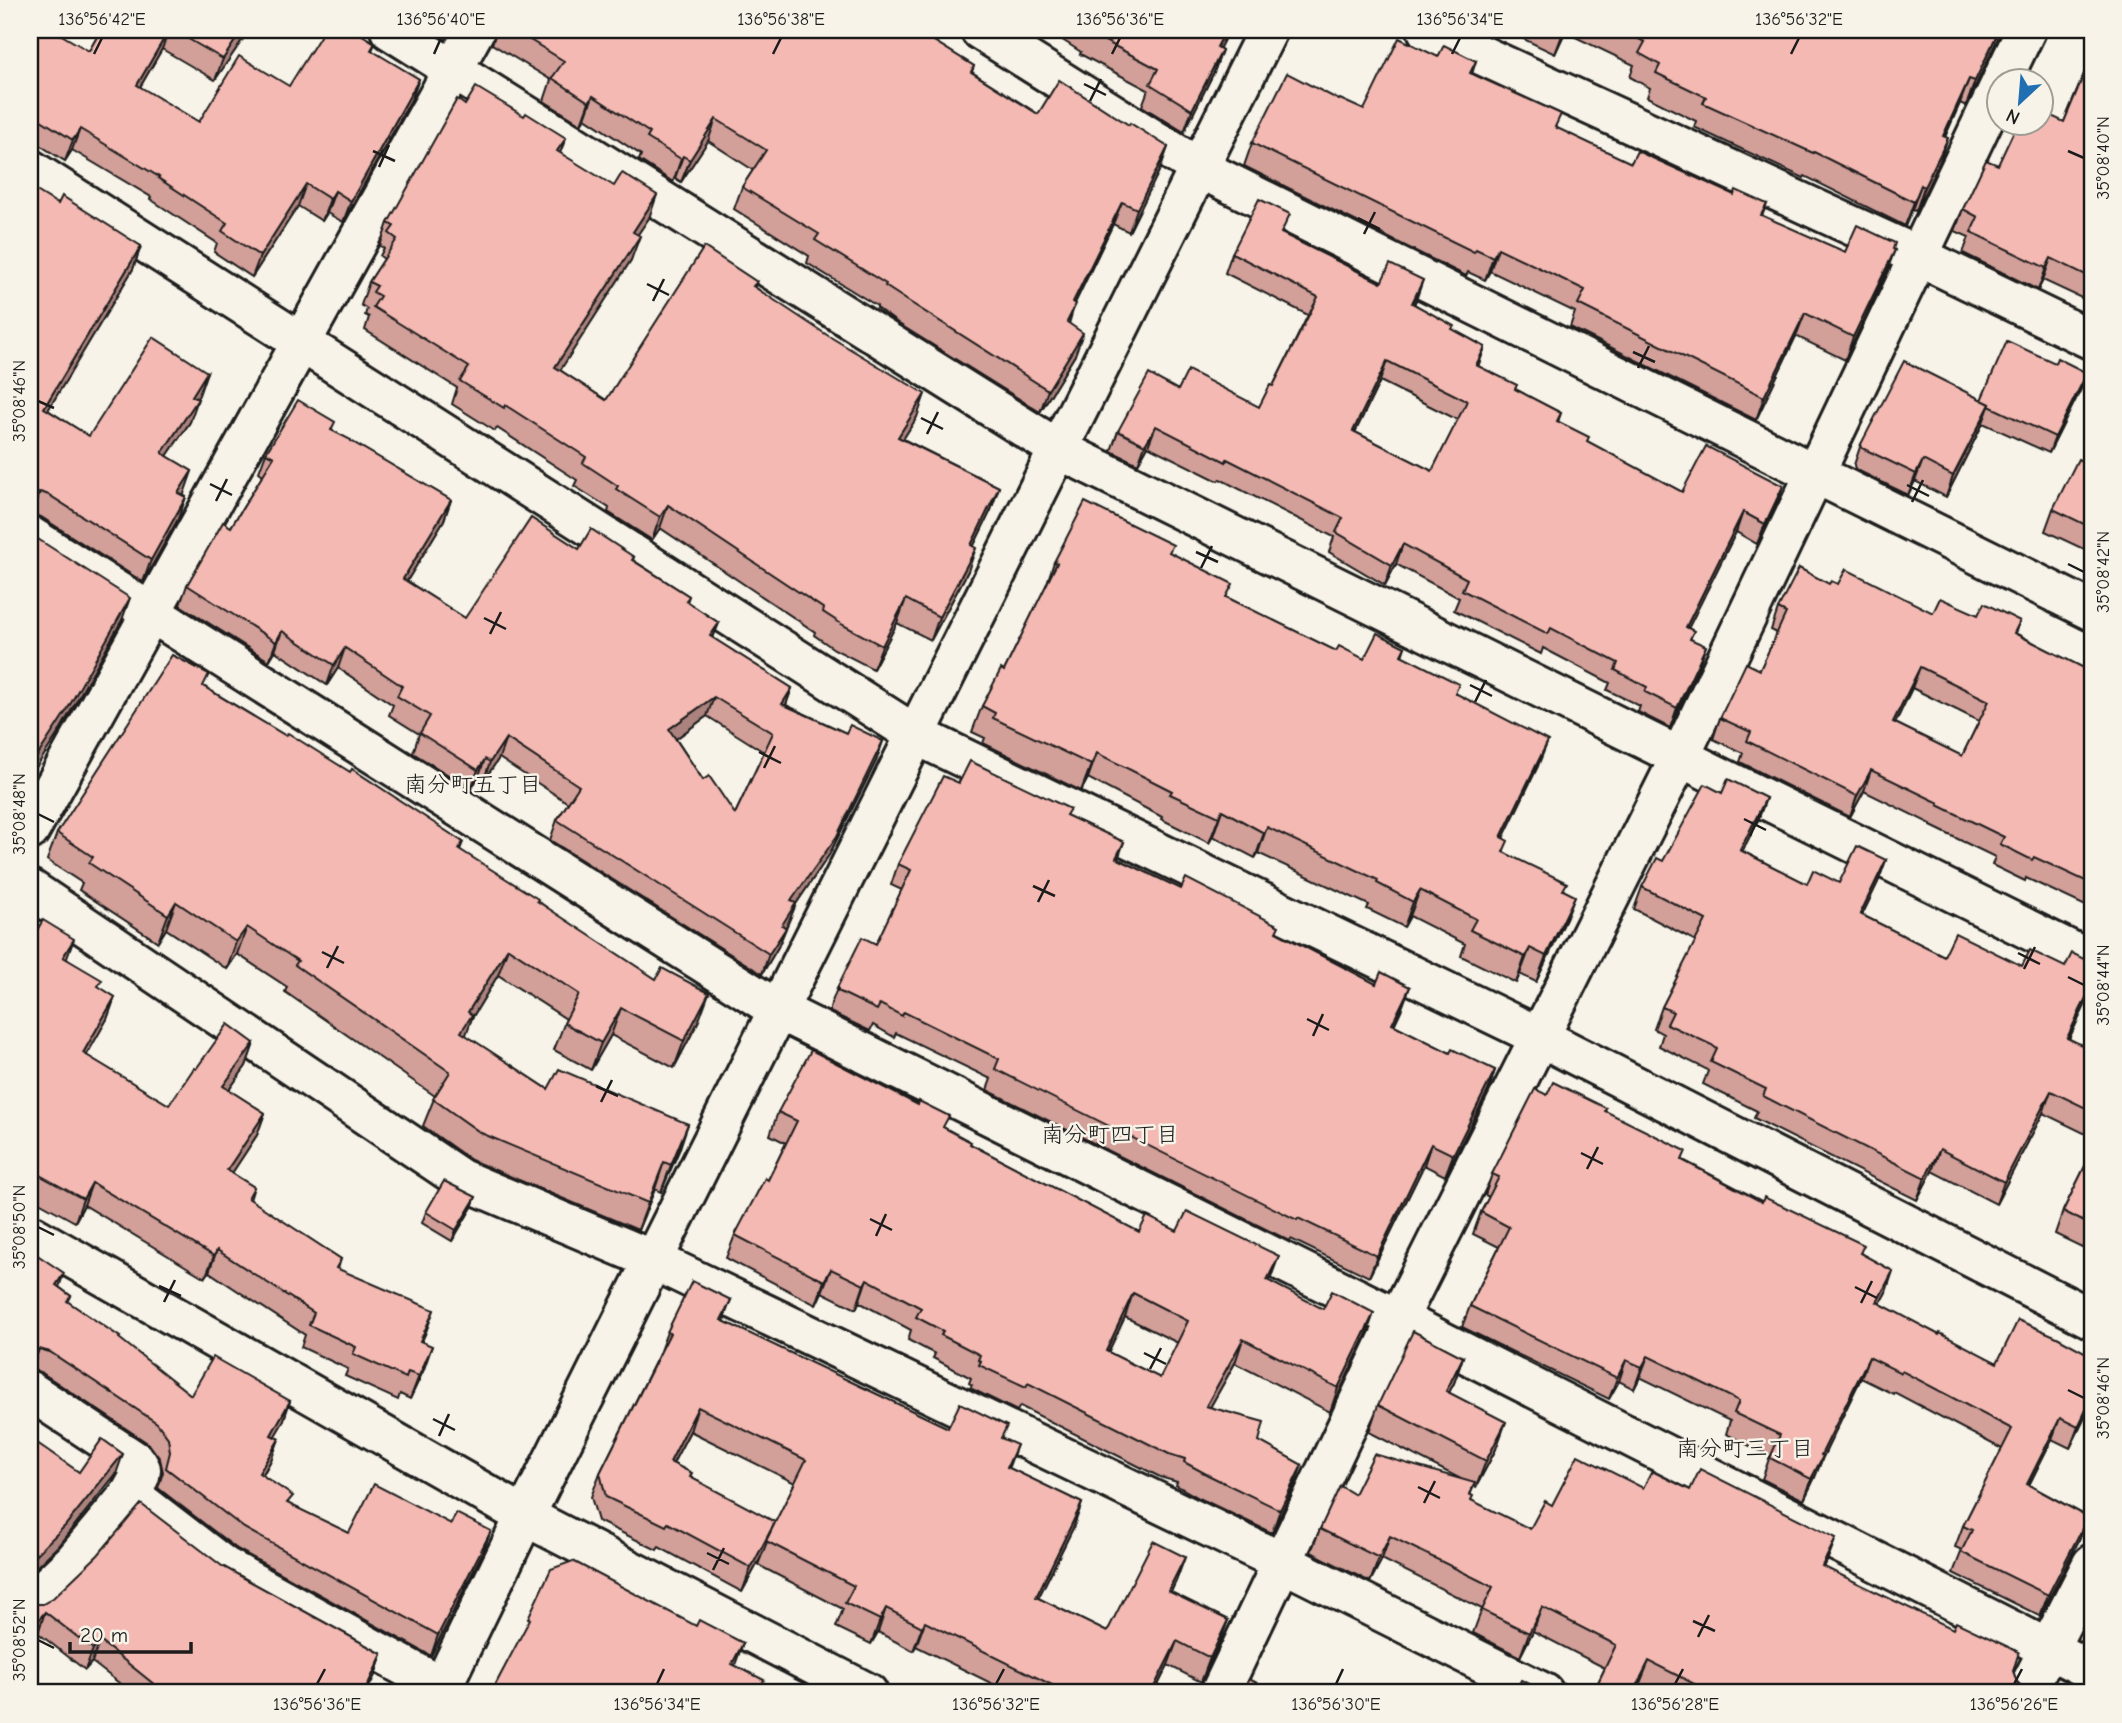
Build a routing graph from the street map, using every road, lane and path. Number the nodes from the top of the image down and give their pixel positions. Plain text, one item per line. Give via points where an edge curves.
1 (390, 30) edge
2 (475, 30) edge
3 (980, 30) edge
4 (1268, 30) edge
5 (1427, 30) edge
6 (2026, 30) edge
7 (2009, 66) edge
8 (453, 69) junction
9 (1986, 115) edge
10 (1199, 168) junction
11 (30, 169) edge
12 (1919, 256) junction
13 (2092, 340) edge
14 (301, 343) junction
15 (1058, 449) junction
16 (1815, 475) junction
17 (30, 536) edge
18 (2092, 611) edge
19 (150, 613) junction
20 (915, 735) junction
21 (1680, 757) junction
22 (30, 830) edge
23 (30, 889) edge
24 (2092, 961) edge
25 (778, 1010) junction
26 (1539, 1037) junction
27 (30, 1234) edge
28 (653, 1260) junction
29 (2092, 1319) edge
30 (1398, 1320) junction
31 (30, 1391) edge
32 (130, 1494) junction
33 (525, 1516) junction
34 (1282, 1562) junction
35 (2092, 1564) edge
36 (30, 1603) edge
37 (2048, 1649) junction
38 (2092, 1671) edge
39 (440, 1690) edge
40 (868, 1693) edge
41 (1220, 1693) edge
42 (1544, 1693) edge
43 (2026, 1693) edge

1 - 8 street
2 - 8 street
3 - 10 street
4 - 10 street
5 - 12 street
6 - 7 street
8 - 14 street
8 - 15 street
9 - 12 street
10 - 15 street
10 - 16 street
11 - 14 street
12 - 13 street
12 - 16 street
14 - 19 street
14 - 20 street
15 - 20 street
15 - 21 street
16 - 18 street
16 - 21 street
17 - 19 street
19 - 22 street
19 - 25 street
20 - 25 street
20 - 26 street
21 - 24 street
21 - 26 street
23 - 28 street via 461,1180
25 - 28 street
25 - 30 street
26 - 29 street
26 - 30 street
27 - 33 street
28 - 33 street
28 - 34 street
30 - 34 street
30 - 37 street
31 - 32 street via 137,1462 140,1476
32 - 36 street via 74,1561
32 - 39 street via 225,1567
33 - 39 street
33 - 40 street
34 - 41 street
34 - 42 street
35 - 37 street
37 - 38 street
37 - 43 street

